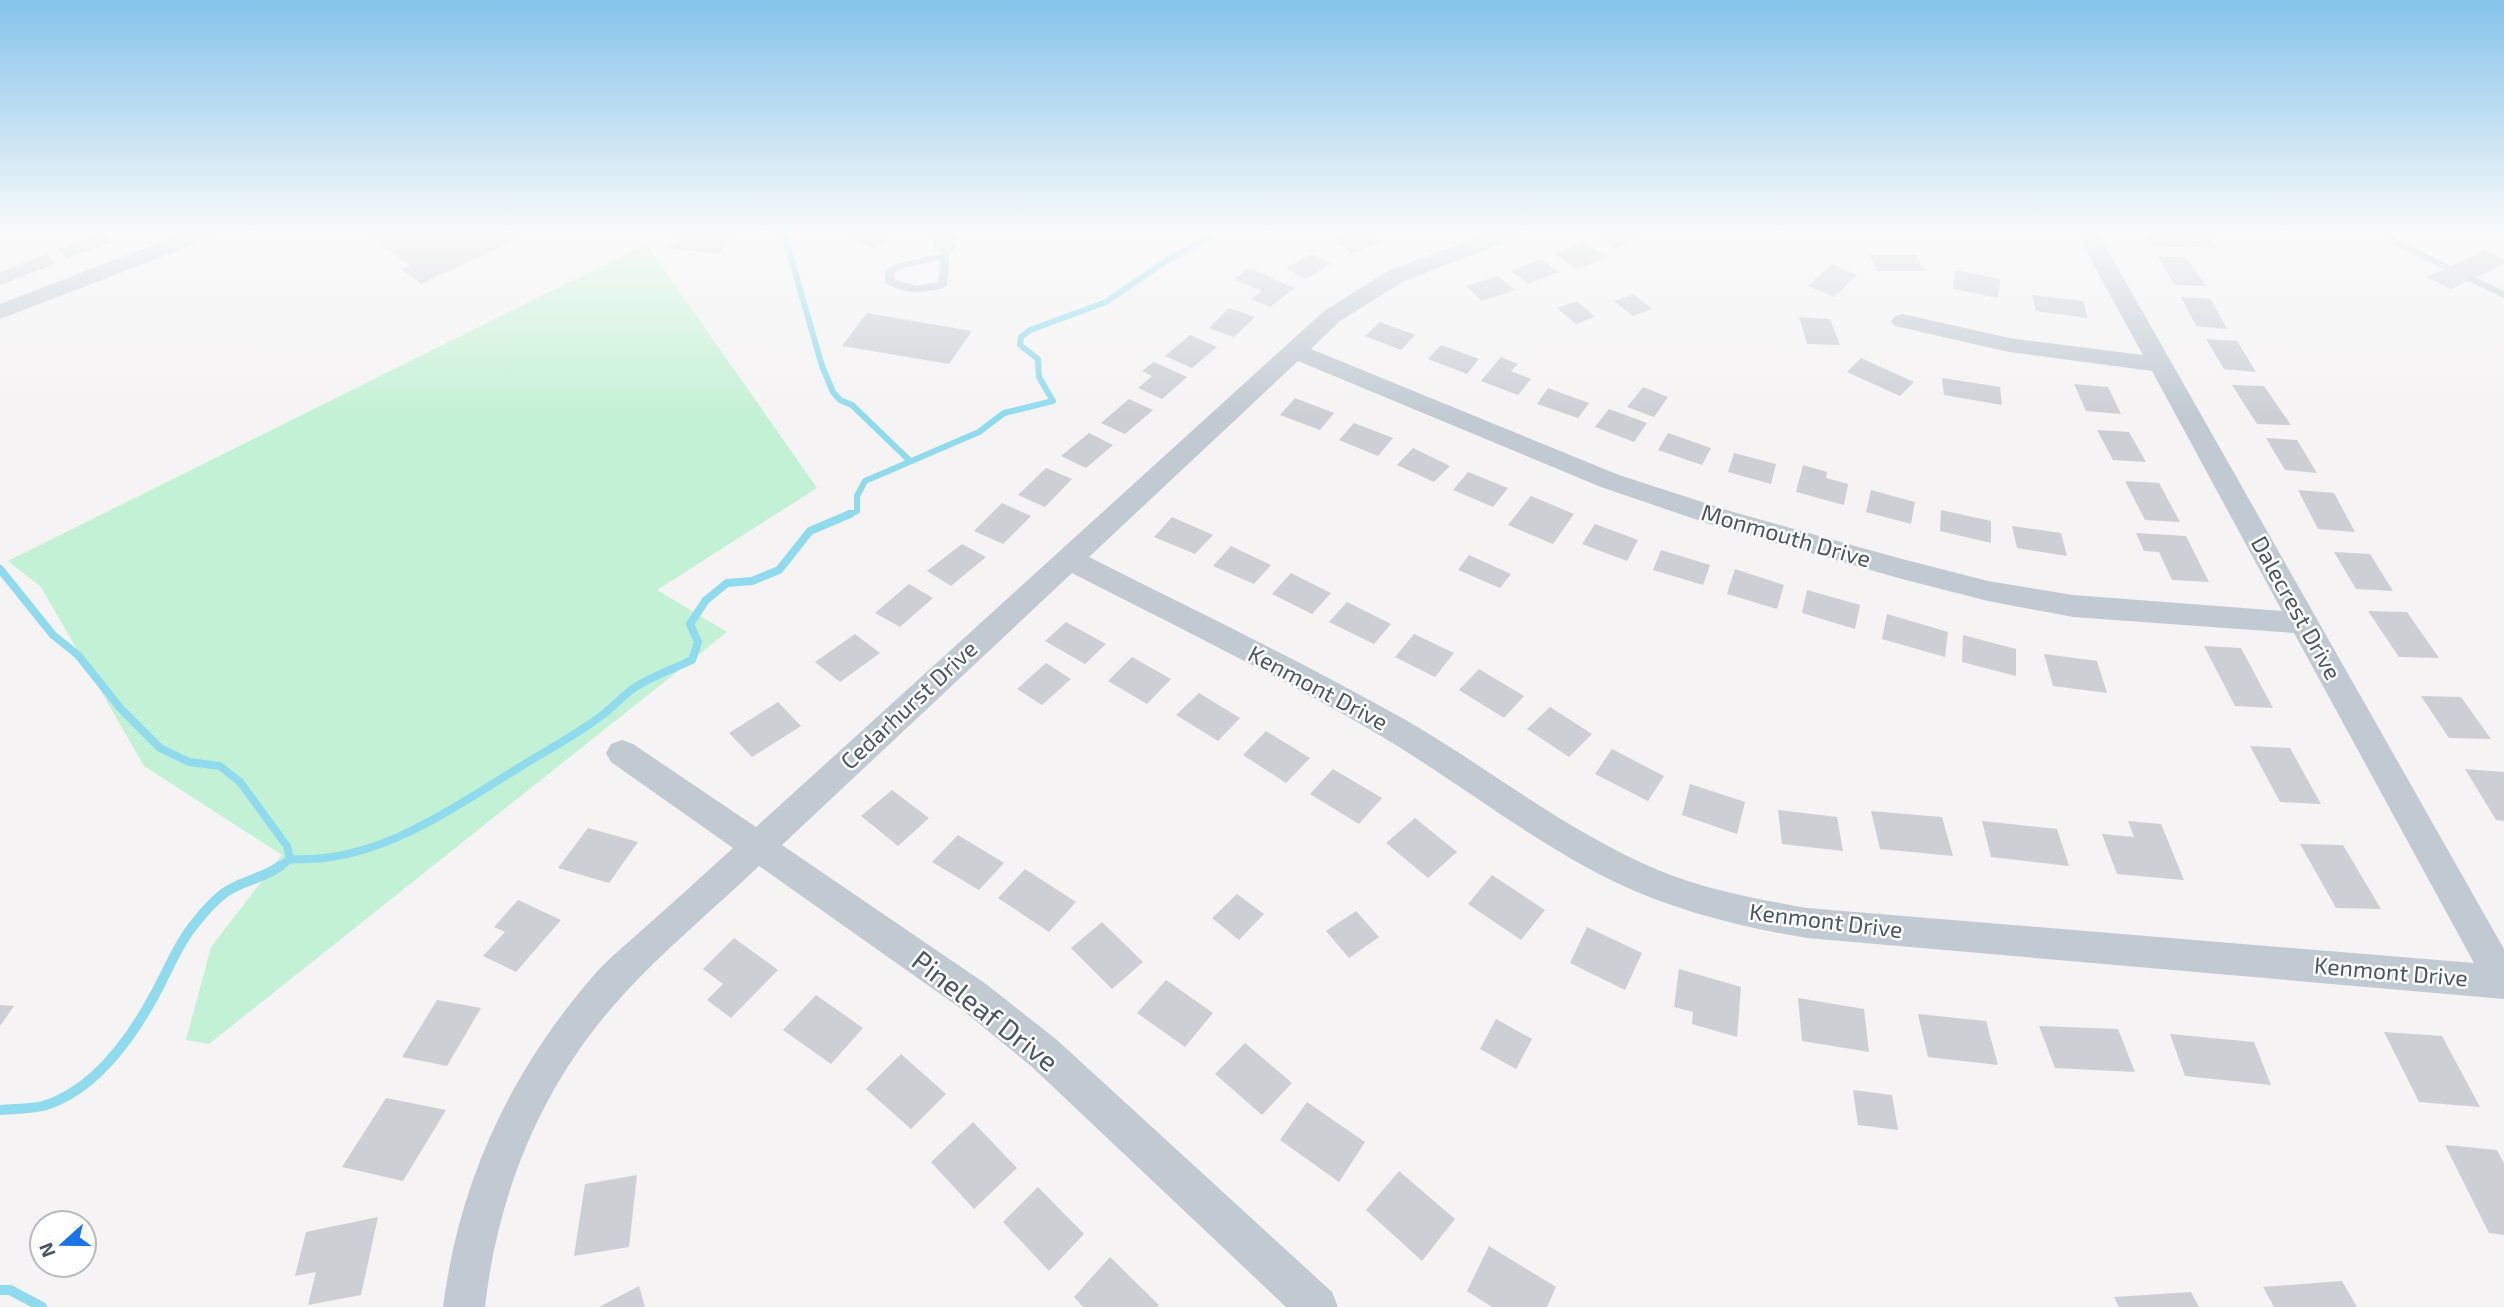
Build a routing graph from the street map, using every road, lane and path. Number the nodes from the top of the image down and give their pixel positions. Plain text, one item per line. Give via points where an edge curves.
1 (46, 294) edge
2 (1365, 294) edge
3 (2121, 294) edge
4 (0, 312) edge
5 (1903, 321) dead end
6 (1293, 350) junction
7 (2160, 365) junction
8 (1068, 558) junction
9 (2305, 623) junction
10 (622, 754) dead end
11 (756, 846) junction
12 (2504, 982) edge
13 (464, 1307) edge
14 (1317, 1307) edge

1 - 4 street
2 - 6 street, Cedarhurst Drive
3 - 7 street, Dalecrest Drive
5 - 7 street via 2009,345
6 - 8 street, Cedarhurst Drive
6 - 9 street, Monmouth Drive via 1622,485 1726,520 1902,569 2073,606
7 - 9 street, Dalecrest Drive
8 - 11 street, Cedarhurst Drive
8 - 12 street, Kenmont Drive via 1391,727 1571,842 1627,872 1702,901 1808,923
9 - 12 street, Dalecrest Drive
10 - 11 street, Pineleaf Drive
11 - 13 street, Cedarhurst Drive via 610,983 557,1049 522,1107 485,1198
11 - 14 street, Pineleaf Drive via 974,996 1045,1053

